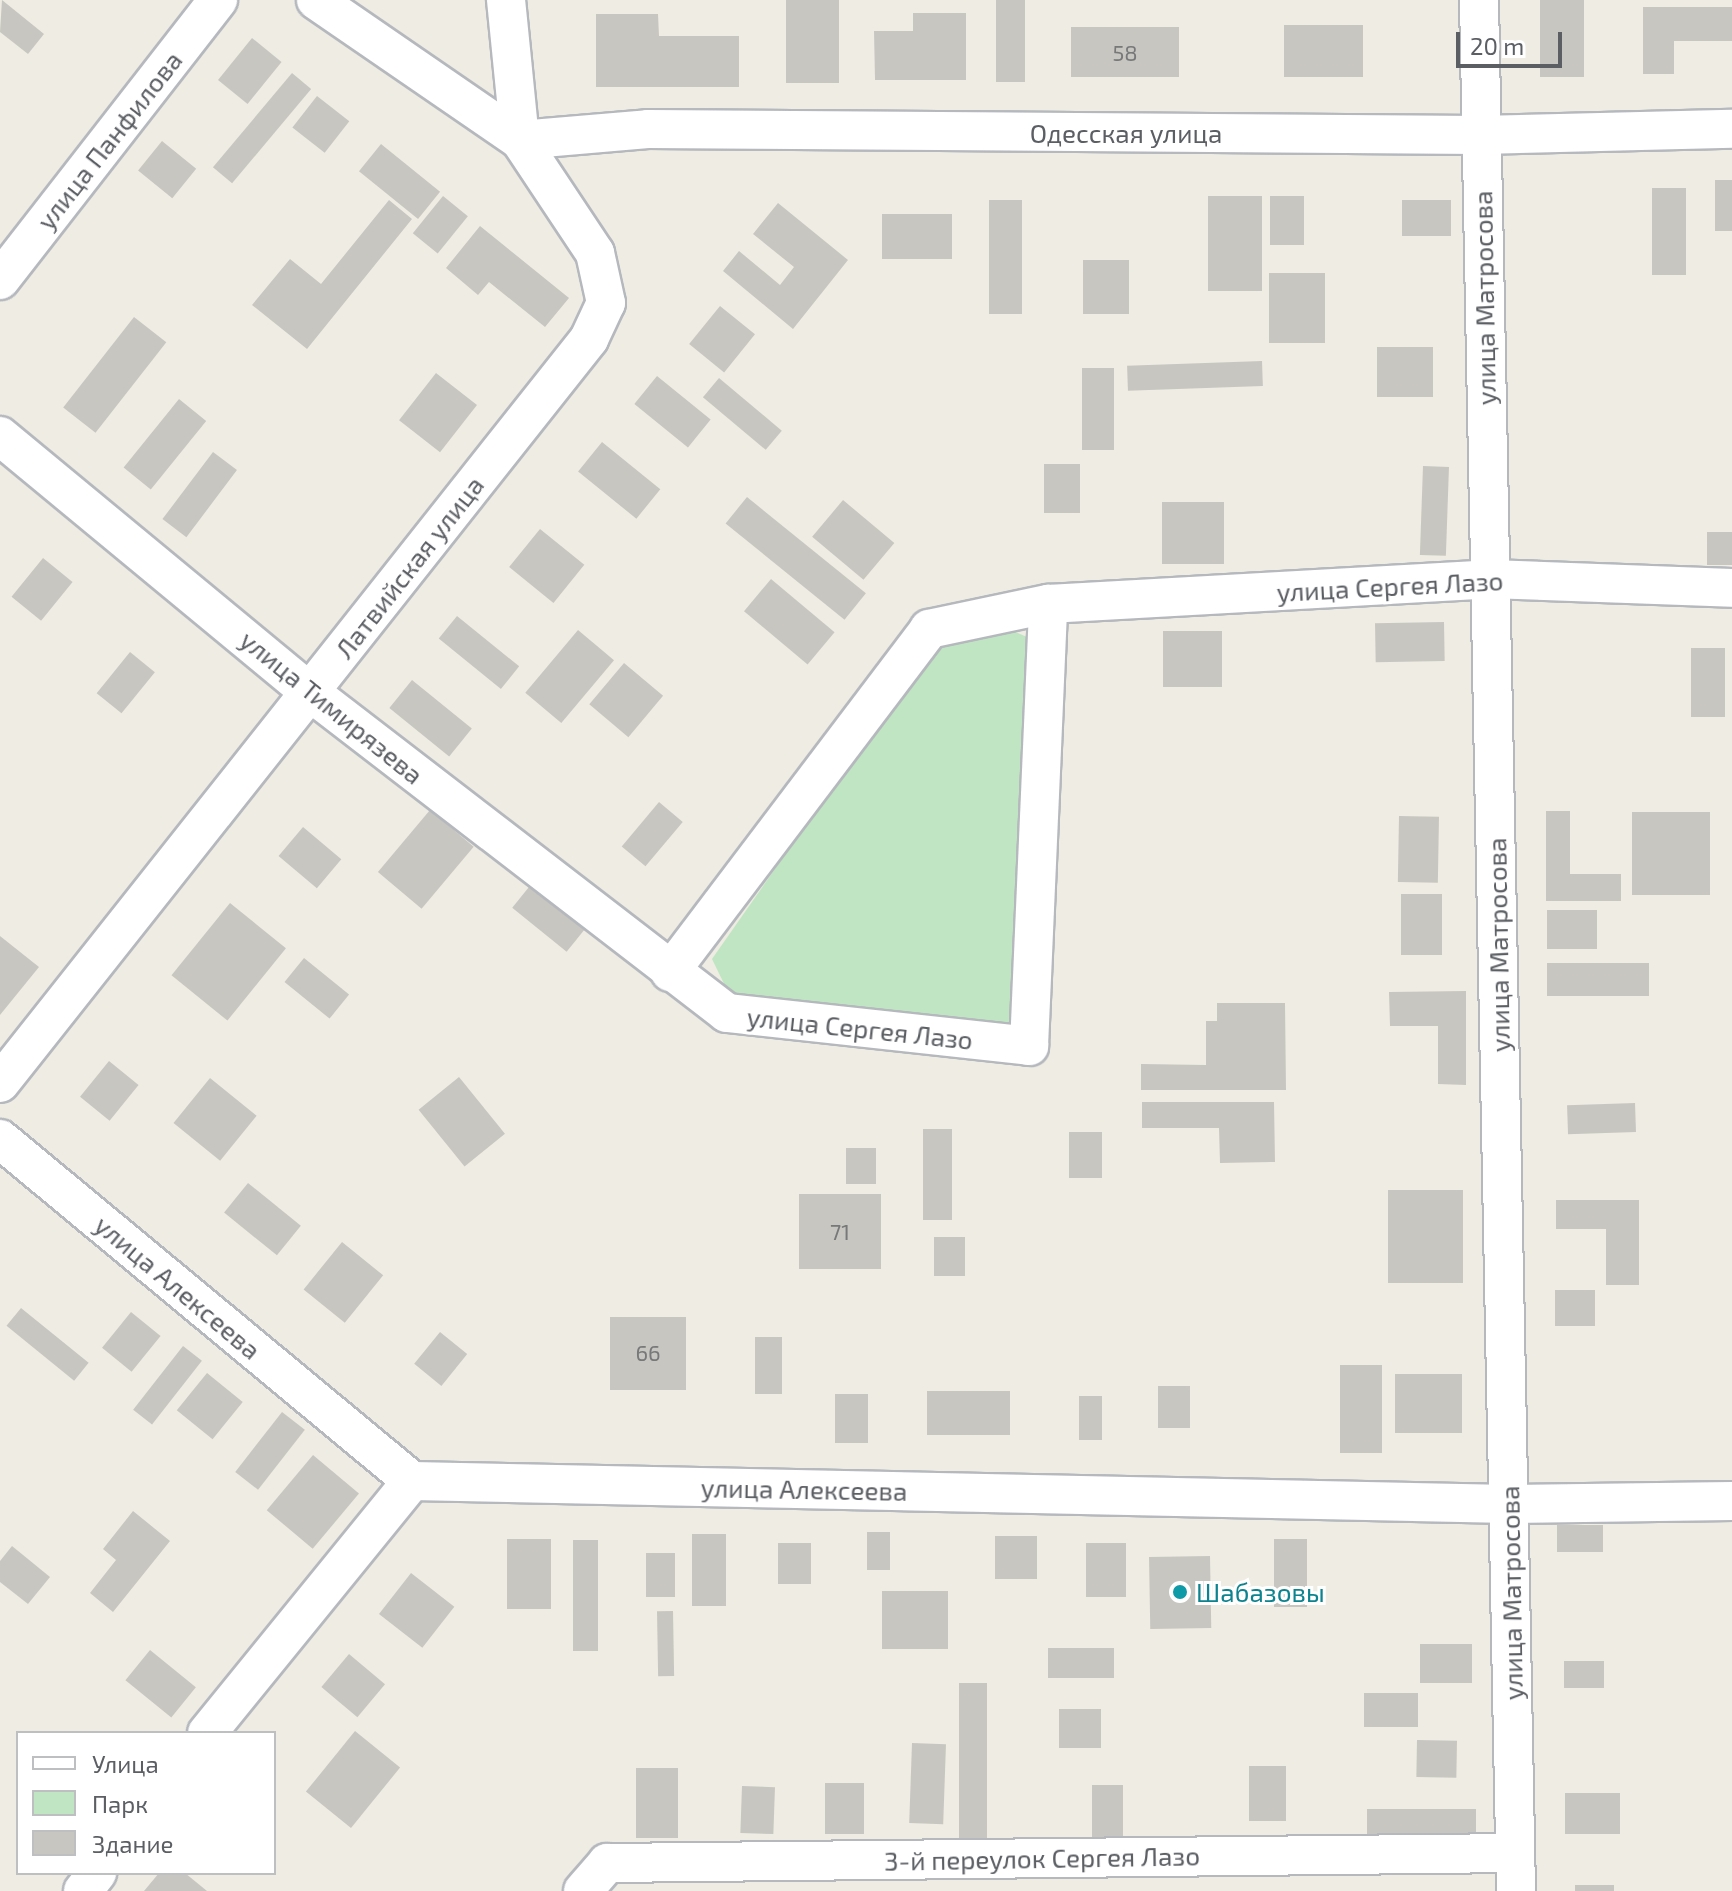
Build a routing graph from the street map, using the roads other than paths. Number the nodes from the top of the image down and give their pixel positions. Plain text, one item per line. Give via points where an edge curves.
1 (218, 0) edge
2 (316, 0) edge
3 (506, 0) edge
4 (1479, 0) edge
5 (1732, 129) edge
6 (1480, 135) junction
7 (520, 140) junction
8 (0, 280) edge
9 (0, 436) edge
10 (1490, 579) junction
11 (1732, 588) edge
12 (1048, 604) junction
13 (310, 692) junction
14 (670, 972) junction
15 (0, 1083) edge
16 (0, 1139) edge
17 (412, 1481) junction
18 (1732, 1501) edge
19 (1510, 1504) junction
20 (209, 1731) edge
21 (1515, 1853) junction
22 (95, 1875) edge
23 (83, 1891) edge
24 (583, 1891) edge
25 (1516, 1891) edge

1 - 8 street, улица Панфилова
2 - 7 street
3 - 7 street, Латвийская улица
4 - 6 street, улица Матросова
5 - 6 street, Одесская улица
6 - 7 street, Одесская улица via 648,129
6 - 10 street, улица Матросова
7 - 13 street, Латвийская улица via 595,253 606,303 589,339
9 - 13 street, улица Тимирязева
10 - 11 street, улица Сергея Лазо
10 - 12 street, улица Сергея Лазо
10 - 19 street, улица Матросова
12 - 14 street, улица Сергея Лазо via 929,629
12 - 14 street, улица Сергея Лазо via 1029,1046 727,1013
13 - 14 street, улица Тимирязева
13 - 15 street, Латвийская улица
16 - 17 street, улица Алексеева
17 - 19 street, улица Алексеева
17 - 20 street
18 - 19 street, улица Алексеева
19 - 21 street, улица Матросова
21 - 24 street, 3-й переулок Сергея Лазо via 607,1863
21 - 25 street, улица Матросова
22 - 23 street

